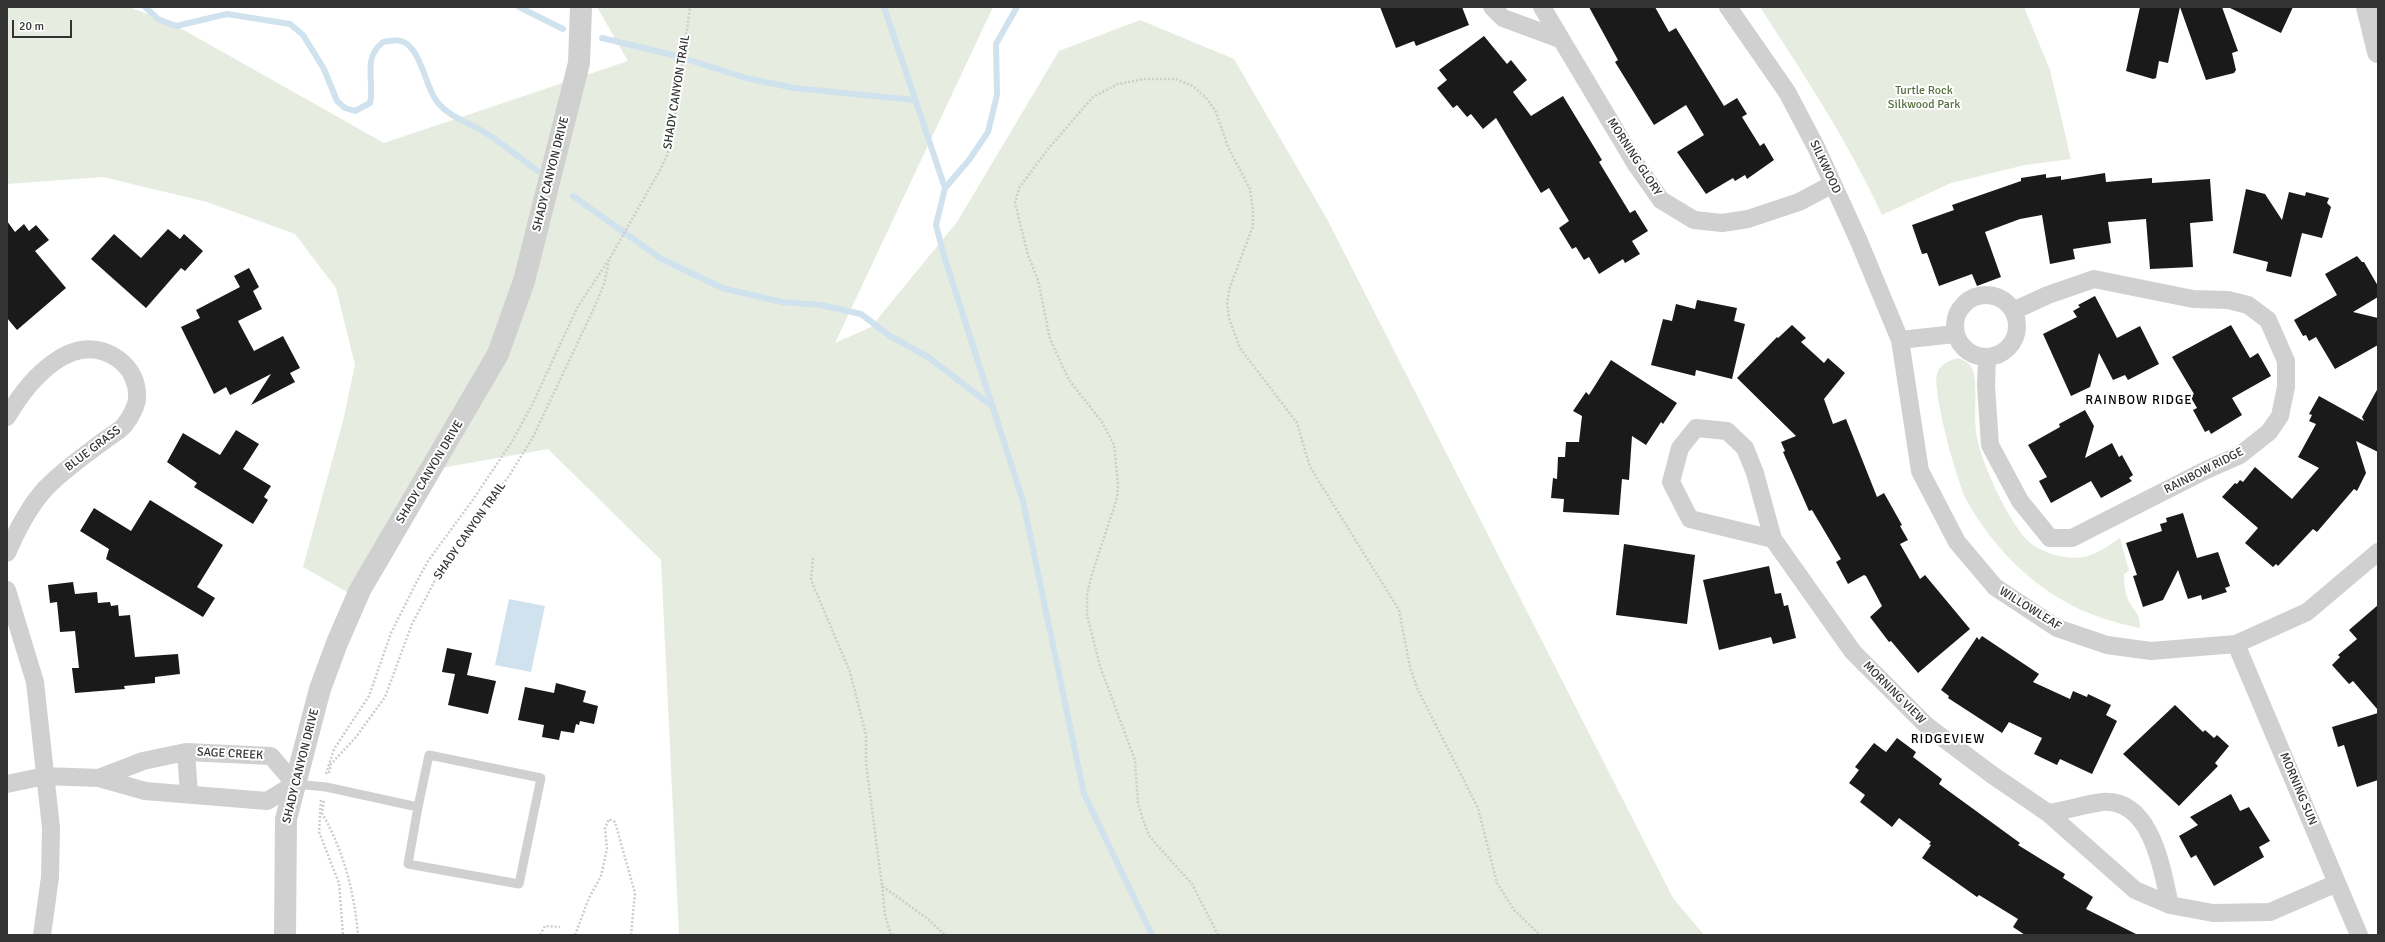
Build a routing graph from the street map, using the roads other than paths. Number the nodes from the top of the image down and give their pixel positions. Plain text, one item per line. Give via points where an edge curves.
1 (581, 7) edge
2 (1492, 7) edge
3 (1542, 7) edge
4 (1728, 7) edge
5 (2367, 7) edge
6 (1560, 39) junction
7 (2378, 52) edge
8 (1833, 184) junction
9 (2013, 311) junction
10 (1956, 334) junction
11 (1900, 340) junction
12 (1987, 358) junction
13 (7, 417) edge
14 (1773, 539) junction
15 (7, 553) edge
16 (2375, 561) edge
17 (7, 590) edge
18 (2236, 644) junction
19 (186, 752) junction
20 (45, 776) junction
21 (99, 778) junction
22 (7, 784) edge
23 (295, 784) junction
24 (188, 794) junction
25 (418, 807) junction
26 (2048, 813) junction
27 (2337, 883) junction
28 (2170, 906) junction
29 (42, 935) edge
30 (285, 935) edge
31 (2360, 935) edge

1 - 23 street, SHADY CANYON DRIVE via 578,71 524,281 498,354 360,590 337,642 320,690
2 - 6 street via 1503,18
3 - 6 street, MORNING GLORY
4 - 8 street, SILKWOOD via 1787,92
5 - 7 street
6 - 8 street, MORNING GLORY via 1661,200 1694,220 1722,223 1748,219 1799,202
8 - 11 street, SILKWOOD
9 - 10 street via 1998,298 1979,296 1962,306 1954,324
9 - 12 street via 2017,331 2013,341 1997,355
9 - 12 street, RAINBOW RIDGE via 2048,295 2094,279 2193,299 2228,300 2248,306 2268,320 2286,361 2286,386 2280,416 2269,432 2240,455 2072,538 2050,538 2020,501 1990,445
10 - 11 street
10 - 12 street via 1967,352
11 - 18 street, WILLOWLEAF via 1920,471 1957,542 1995,587 2057,628 2108,645 2151,651
13 - 15 street, BLUE GRASS via 35,377 55,361 75,352 96,348 111,354 125,364 136,381 138,400 126,424 66,468 45,489 16,531
14 - 14 street, MORNING VIEW via 1690,519 1671,482 1680,448 1696,428 1727,431 1745,448 1755,473
14 - 26 street, MORNING VIEW via 1853,652 1927,726
16 - 18 street, WILLOWLEAF via 2307,612
17 - 20 street via 35,682
18 - 27 street, MORNING SUN
19 - 21 street, SAGE CREEK via 143,761
19 - 23 street, SAGE CREEK via 271,756
19 - 24 street, SAGE CREEK
20 - 21 street, SAGE CREEK
20 - 22 street, SAGE CREEK
20 - 29 street via 51,835 50,878
21 - 24 street, SAGE CREEK via 145,791
23 - 24 street, SAGE CREEK via 267,801
23 - 25 lane via 324,787
23 - 30 street, SHADY CANYON DRIVE via 286,819
25 - 25 lane via 408,864 519,884 541,778 429,754
26 - 28 street, MORNING VIEW via 2135,890
26 - 28 street via 2103,802 2123,805 2146,828 2154,841
27 - 28 street, MORNING VIEW via 2270,912 2213,913
27 - 31 street, MORNING SUN

